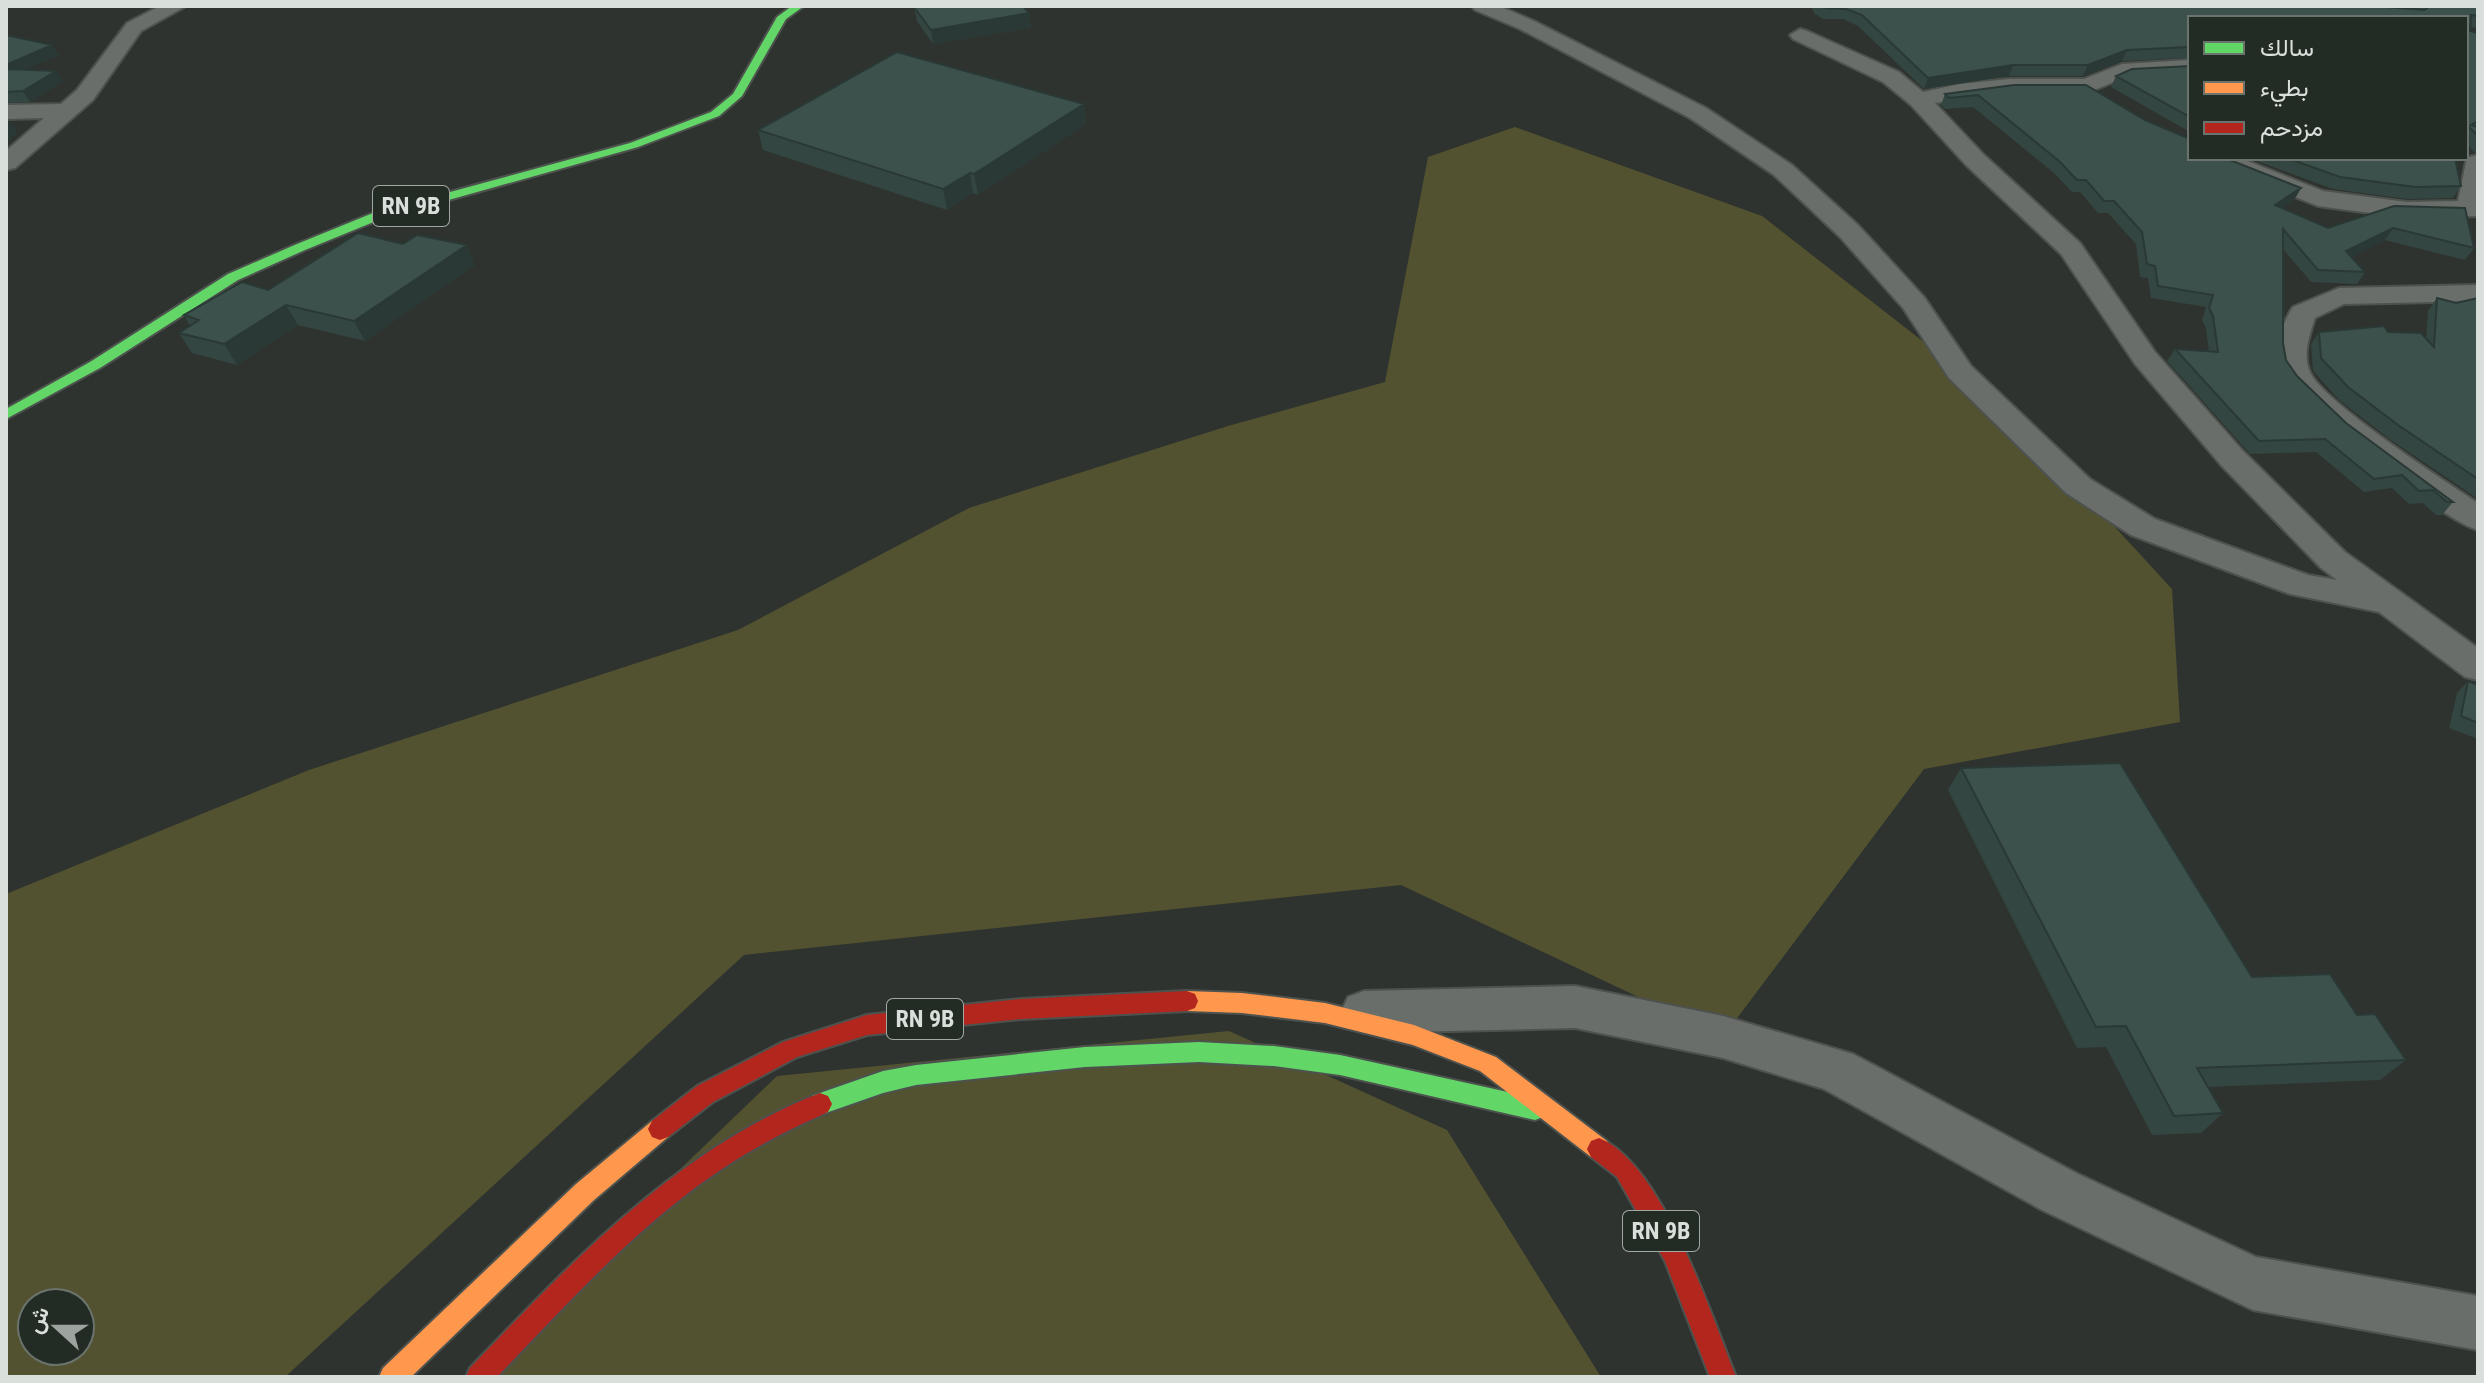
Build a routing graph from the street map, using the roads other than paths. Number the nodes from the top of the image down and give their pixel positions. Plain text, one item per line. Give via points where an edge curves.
1 (176, 6) edge
2 (1482, 6) edge
3 (801, 7) edge
4 (1800, 35) dead end
5 (2188, 67) edge
6 (2087, 86) junction
7 (1919, 100) junction
8 (2112, 101) edge
9 (66, 111) junction
10 (6, 112) edge
11 (2224, 160) edge
12 (2478, 162) edge
13 (6, 163) edge
14 (2478, 207) edge
15 (2478, 293) edge
16 (6, 415) edge
17 (2478, 519) edge
18 (2390, 602) junction
19 (2478, 667) edge
20 (1325, 1013) junction
21 (1556, 1115) junction
22 (2478, 1323) edge
23 (392, 1377) edge
24 (479, 1377) edge
25 (1723, 1377) edge

1 - 9 street via 134,27 85,95
2 - 18 street via 1698,113 1783,170 1849,231 1914,303 1960,372 2078,486 2143,527 2302,586
3 - 16 main road, RN 9B via 782,17 737,96 715,114 634,145 377,216 301,247 233,277
4 - 7 street via 1891,77
5 - 6 street via 2122,71
6 - 7 street via 2009,86
6 - 8 street
7 - 18 street via 2071,249 2145,358 2232,458 2333,560
9 - 10 street
9 - 13 street
11 - 14 street via 2318,198 2407,210
12 - 14 street via 2470,200
15 - 17 street via 2339,296 2303,313 2290,347 2296,376 2338,417
18 - 19 street
20 - 21 main road, RN 9B via 1452,1048 1488,1064
20 - 22 street via 1575,1007 1723,1037 1836,1070 2060,1192 2253,1283
20 - 23 main road, RN 9B via 1173,1000 1021,1009 867,1025 791,1049 705,1094 641,1143
21 - 24 main road, RN 9B via 1343,1066 1187,1051 1024,1062 886,1081 786,1117 702,1166 628,1227
21 - 25 main road, RN 9B via 1625,1169 1674,1253

